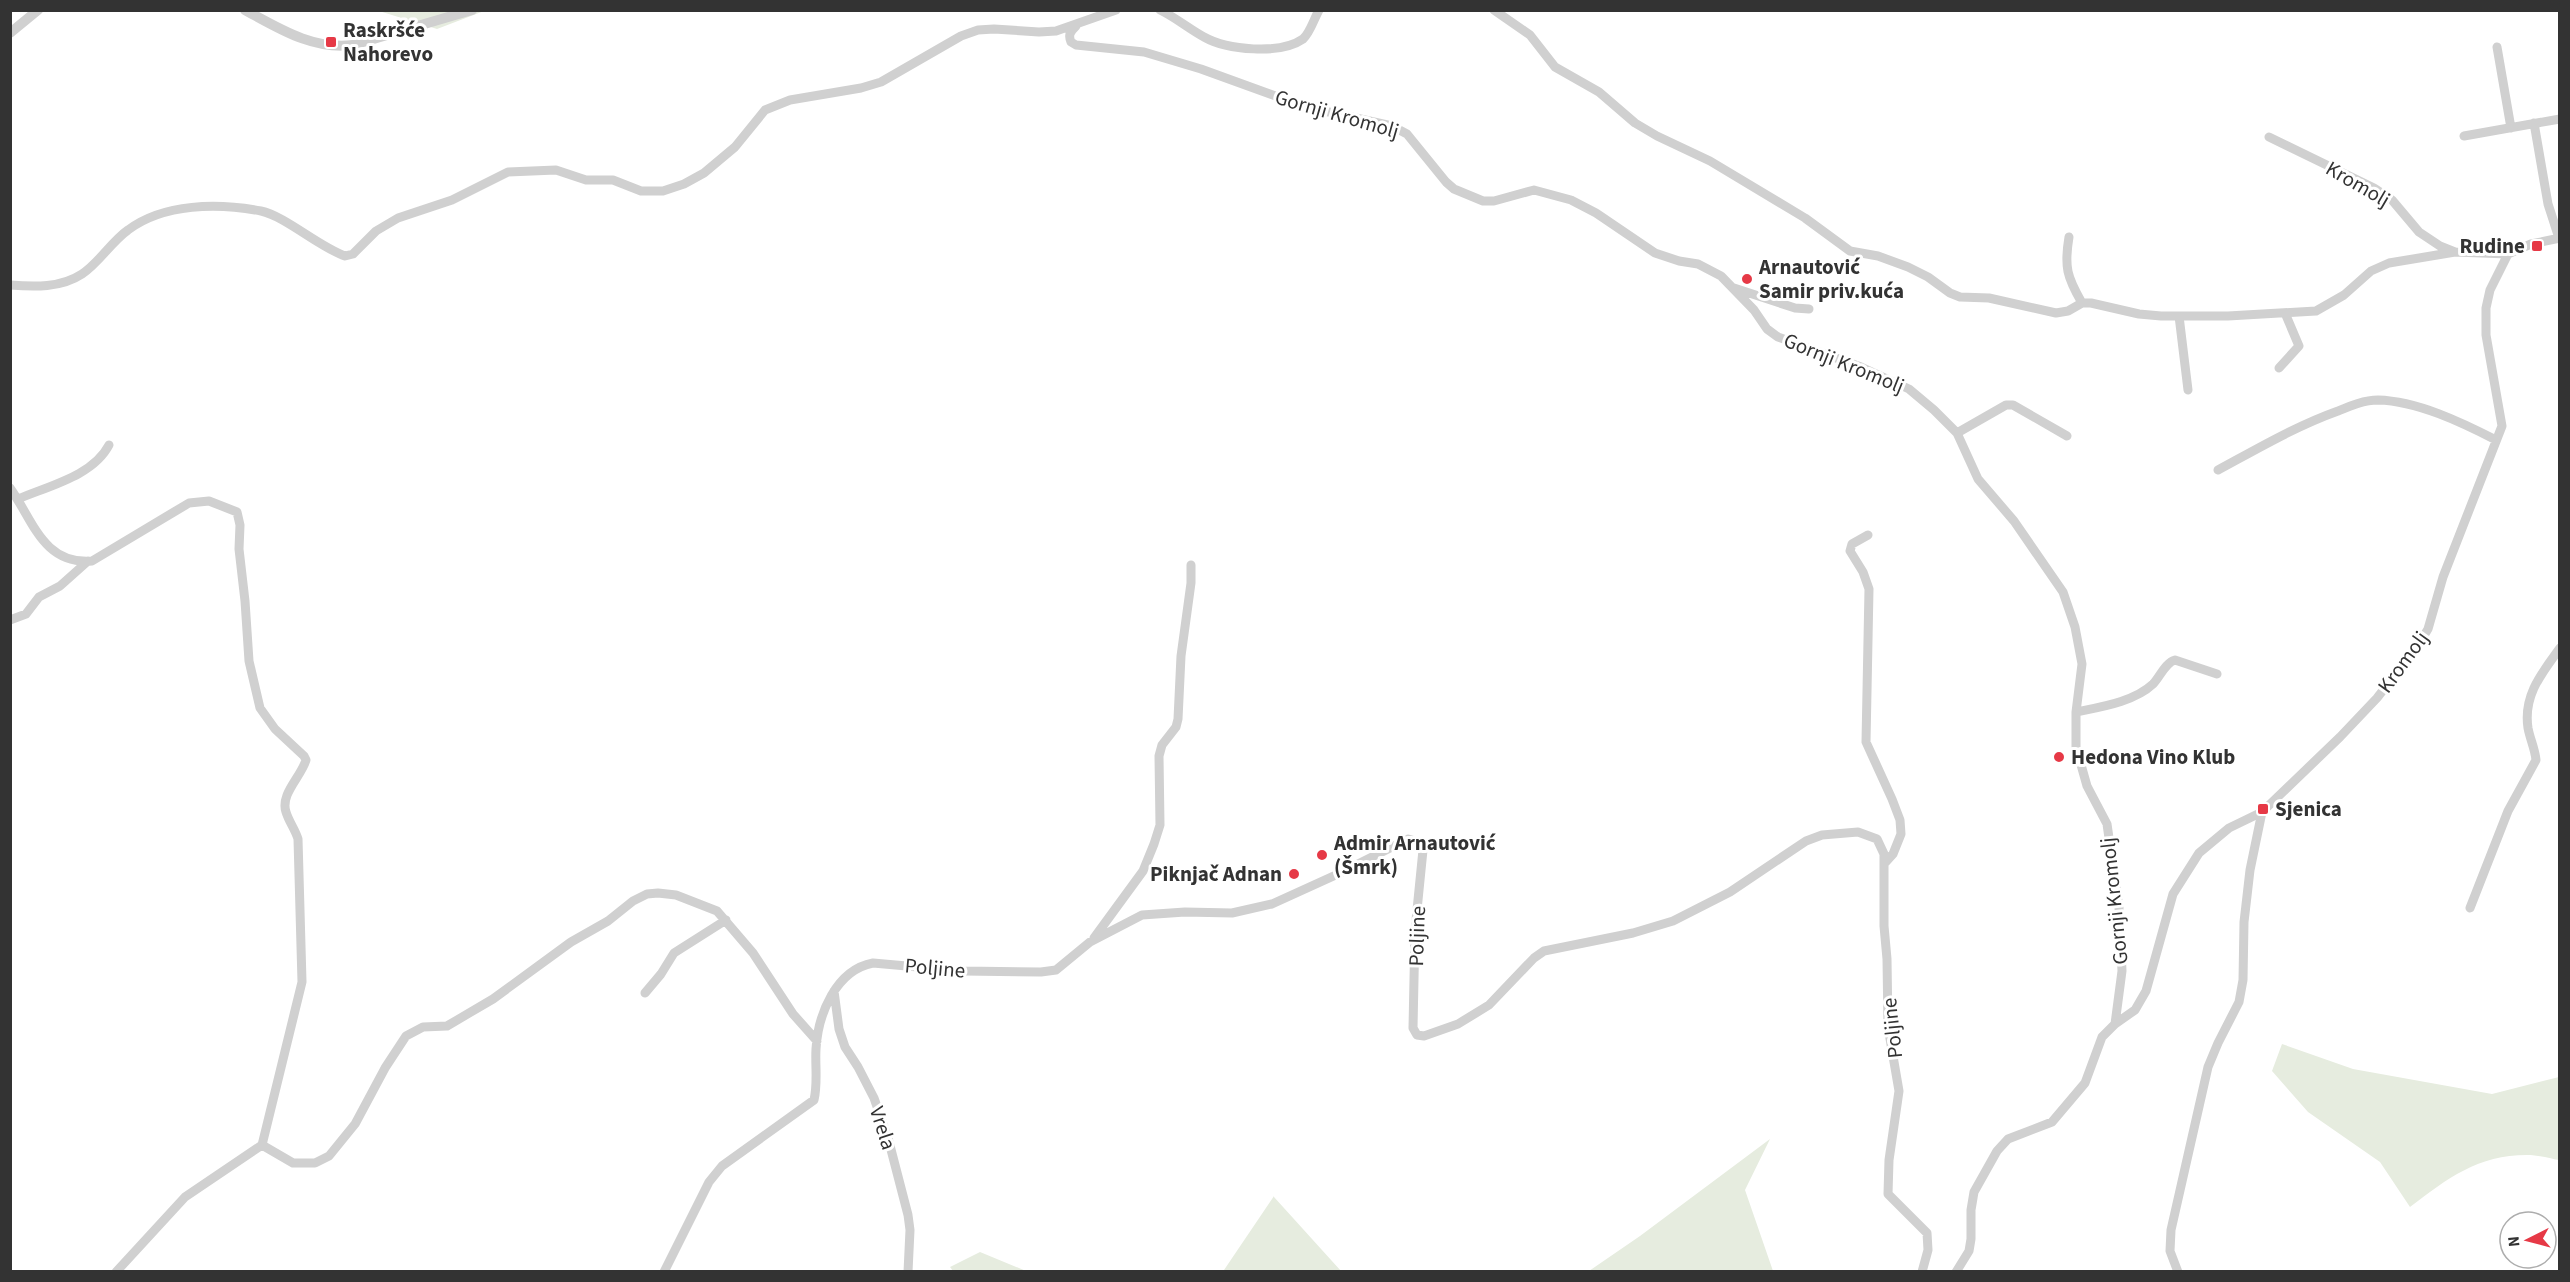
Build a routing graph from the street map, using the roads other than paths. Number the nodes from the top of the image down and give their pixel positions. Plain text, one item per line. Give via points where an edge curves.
1 (38, 10) edge
2 (245, 10) edge
3 (472, 10) edge
4 (1116, 10) edge
5 (1160, 10) edge
6 (1319, 10) edge
7 (1494, 10) edge
8 (1076, 26) junction
9 (10, 33) edge
10 (2497, 47) dead end
11 (2559, 119) edge
12 (2534, 123) junction
13 (2511, 128) junction
14 (2269, 136) dead end
15 (2464, 136) dead end
16 (2559, 206) edge
17 (2549, 208) junction
18 (2068, 237) dead end
19 (2559, 238) edge
20 (2455, 252) junction
21 (2508, 254) junction
22 (10, 285) edge
23 (1732, 287) junction
24 (2082, 303) junction
25 (1809, 309) dead end
26 (2285, 313) junction
27 (2179, 316) junction
28 (2278, 368) dead end
29 (2188, 390) dead end
30 (1956, 433) junction
31 (2067, 436) dead end
32 (2496, 440) junction
33 (109, 445) dead end
34 (2218, 470) dead end
35 (10, 488) edge
36 (18, 499) junction
37 (1868, 535) dead end
38 (88, 561) junction
39 (1191, 565) dead end
40 (10, 620) edge
41 (2559, 648) edge
42 (2217, 674) dead end
43 (2076, 712) junction
44 (2262, 812) junction
45 (1884, 864) junction
46 (2470, 908) dead end
47 (726, 920) junction
48 (1090, 942) junction
49 (834, 991) junction
50 (645, 993) dead end
51 (2115, 1024) junction
52 (817, 1041) junction
53 (262, 1145) junction
54 (116, 1272) edge
55 (664, 1272) edge
56 (908, 1272) edge
57 (1922, 1272) edge
58 (1956, 1272) edge
59 (2178, 1272) edge

1 - 9 street
2 - 3 street via 315,44 335,47
4 - 8 street
5 - 6 street via 1221,44 1271,48 1289,47 1305,37
7 - 24 street via 1530,35 1555,66 1599,92 1635,123 1710,161 1805,218 1850,251 1908,267 1960,297 1989,298 2056,313
8 - 22 street via 1039,32 978,30 881,82 790,100 765,110 735,147 704,173 663,191 641,190 613,180 586,180 556,170 508,172 452,201 398,218 376,231 353,254 345,256 264,212 186,208 160,214 128,230 82,274 64,282 33,287
8 - 23 street, Gornji Kromolj via 1069,37 1076,45 1144,52 1306,107 1392,126 1407,134 1454,189 1483,201 1534,190 1571,200 1655,253 1698,264
10 - 13 street
11 - 12 street
12 - 13 street
12 - 17 street, Kromolj
13 - 15 street
14 - 20 street, Kromolj via 2374,188 2392,200 2419,232
16 - 17 street
17 - 19 street, Kromolj
18 - 24 street via 2066,268 2069,282
19 - 21 street, Kromolj
20 - 21 street, Kromolj
20 - 26 street via 2389,263 2371,272 2328,306 2316,311
21 - 32 street, Kromolj via 2490,290 2486,308 2486,335 2502,416
23 - 25 street
23 - 30 street, Gornji Kromolj via 1778,337 1909,389
24 - 27 street via 2139,315
26 - 27 street
26 - 28 street via 2299,346
27 - 29 street
30 - 31 street via 2006,405 2013,405
30 - 43 street, Gornji Kromolj via 1978,479 2014,521 2063,592 2082,664
32 - 34 street via 2427,410 2377,400 2303,423
32 - 44 street, Kromolj via 2420,644 2370,706
33 - 36 street via 104,456 93,464
35 - 36 street
36 - 38 street via 34,531 52,549 76,562
37 - 45 street via 1852,544 1850,551 1869,589 1866,742 1900,820 1901,834
38 - 40 street via 60,586 39,597 26,614
38 - 53 street via 189,503 209,501 237,512 249,661 260,708 306,760 285,800 297,838 302,982
39 - 48 street via 1178,719 1159,756 1160,825 1143,871
41 - 46 street via 2528,700 2528,728 2536,760 2508,811
42 - 43 street via 2175,660 2169,662 2151,686 2115,705
43 - 51 street, Gornji Kromolj via 2076,747 2087,786 2107,824 2119,908 2122,971
44 - 51 street via 2229,828 2199,853 2174,894 2146,991 2135,1010
44 - 59 street via 2250,870 2239,1002 2208,1067 2170,1230 2170,1251
45 - 48 street, Poljine via 1877,839 1858,832 1822,835 1806,841 1730,892 1673,921 1544,951 1489,1005 1458,1024 1424,1036 1417,1035 1413,1028 1415,930 1423,850 1419,842 1408,838 1272,904 1232,913 1142,915
45 - 57 street, Poljine via 1888,1027 1899,1091 1888,1194 1927,1233 1928,1250
47 - 50 street via 674,953
47 - 52 street
47 - 53 street via 717,911 676,895 658,892 633,901 493,999 447,1026 423,1027 406,1036 355,1124 329,1156 315,1163 293,1163
48 - 49 street, Poljine via 1056,970 963,971 873,963 860,965
49 - 52 street, Poljine via 827,1000
49 - 56 street, Vrela via 838,1029 874,1098 888,1138 908,1215
51 - 58 street via 2102,1037 2085,1083 2064,1110 2052,1122 2008,1139 1997,1151 1974,1192 1969,1251
52 - 55 street, Poljine via 814,1100 722,1166 709,1182
53 - 54 street via 185,1197

